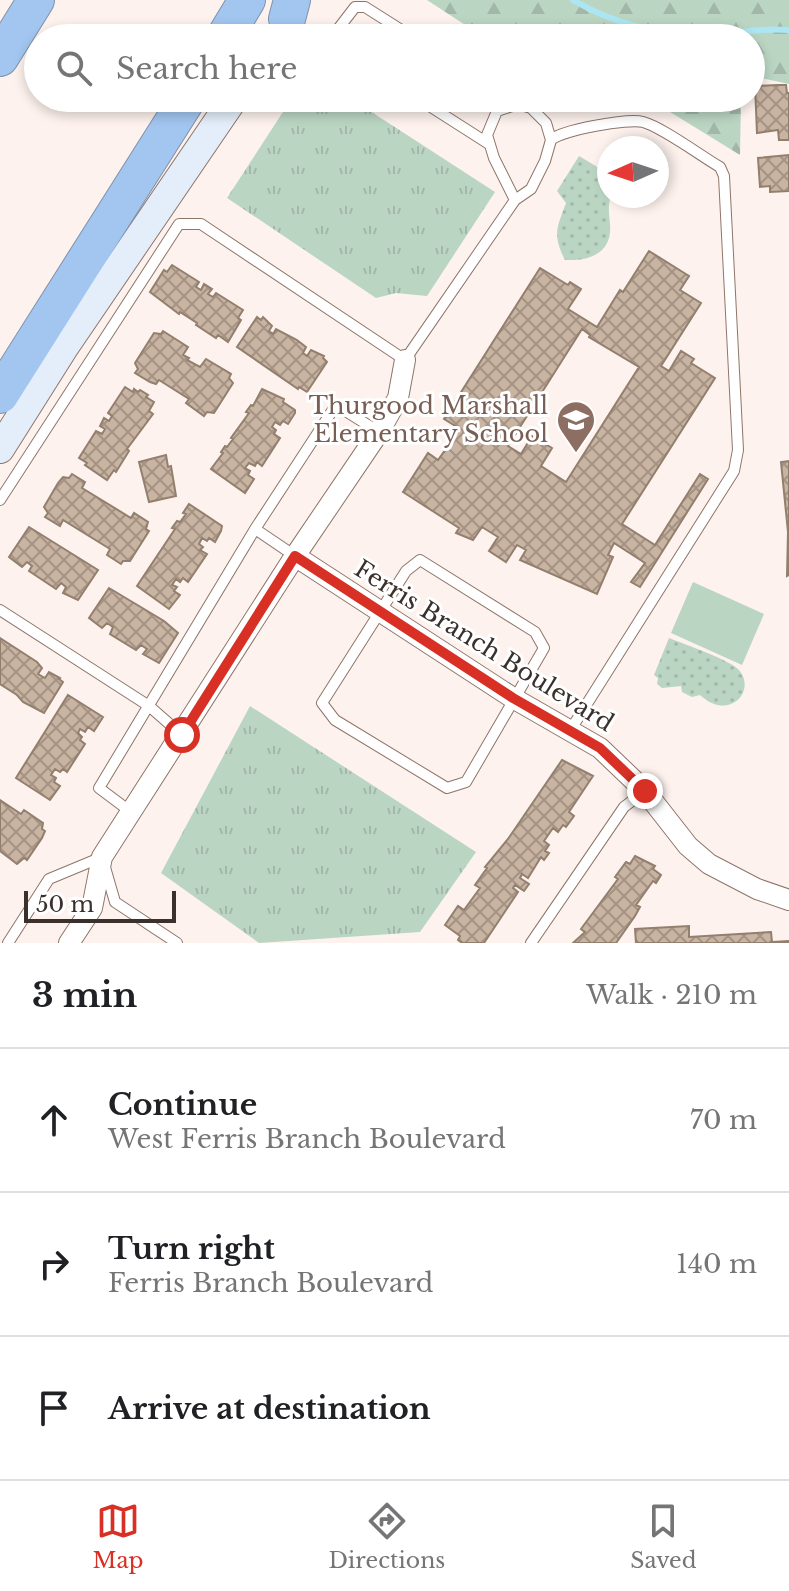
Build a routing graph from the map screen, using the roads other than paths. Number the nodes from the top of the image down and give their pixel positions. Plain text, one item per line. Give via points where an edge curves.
1 (36, 0) edge
2 (247, 0) edge
3 (232, 24) edge
4 (342, 24) edge
5 (392, 24) edge
6 (0, 58) edge
7 (179, 112) edge
8 (224, 112) edge
9 (439, 112) edge
10 (497, 112) edge
11 (535, 112) edge
12 (551, 140) junction
13 (490, 144) junction
14 (515, 200) junction
15 (405, 360) junction
16 (0, 395) edge
17 (379, 432) junction
18 (0, 449) edge
19 (0, 500) edge
20 (255, 529) junction
21 (295, 556) junction
22 (0, 610) edge
23 (379, 613) junction
24 (513, 698) junction
25 (149, 706) junction
26 (571, 729) junction
27 (182, 735) junction
28 (645, 791) junction
29 (131, 812) junction
30 (102, 857) junction
31 (789, 900) edge
32 (71, 941) edge
33 (8, 943) edge
34 (177, 943) edge
35 (531, 943) edge

1 - 6 highway
2 - 3 highway
4 - 5 lane via 355,7 365,7
7 - 16 highway
8 - 18 main road
9 - 13 lane
10 - 13 lane via 487,135
11 - 12 lane via 546,123
12 - 14 lane via 531,189
12 - 26 lane via 571,130 641,121 720,167 738,450 734,471
13 - 14 lane
14 - 15 lane
15 - 17 street via 398,398
15 - 19 lane via 201,224 179,224
17 - 20 lane via 336,405
17 - 21 street
20 - 21 lane
20 - 25 lane
21 - 23 street, Ferris Branch Boulevard
21 - 27 street
22 - 25 lane
23 - 24 street, Ferris Branch Boulevard
23 - 24 lane via 406,571 420,560 535,632 544,648
23 - 24 lane via 322,703 335,720 447,788 466,782
24 - 26 street, Ferris Branch Boulevard
25 - 27 lane
25 - 29 lane via 99,788
26 - 28 street, Ferris Branch Boulevard via 600,748
27 - 29 street
28 - 31 street, Ferris Branch Boulevard via 709,864
28 - 35 lane via 624,807
29 - 30 street
30 - 32 street via 92,908
30 - 33 lane via 49,879
30 - 34 lane via 115,902

